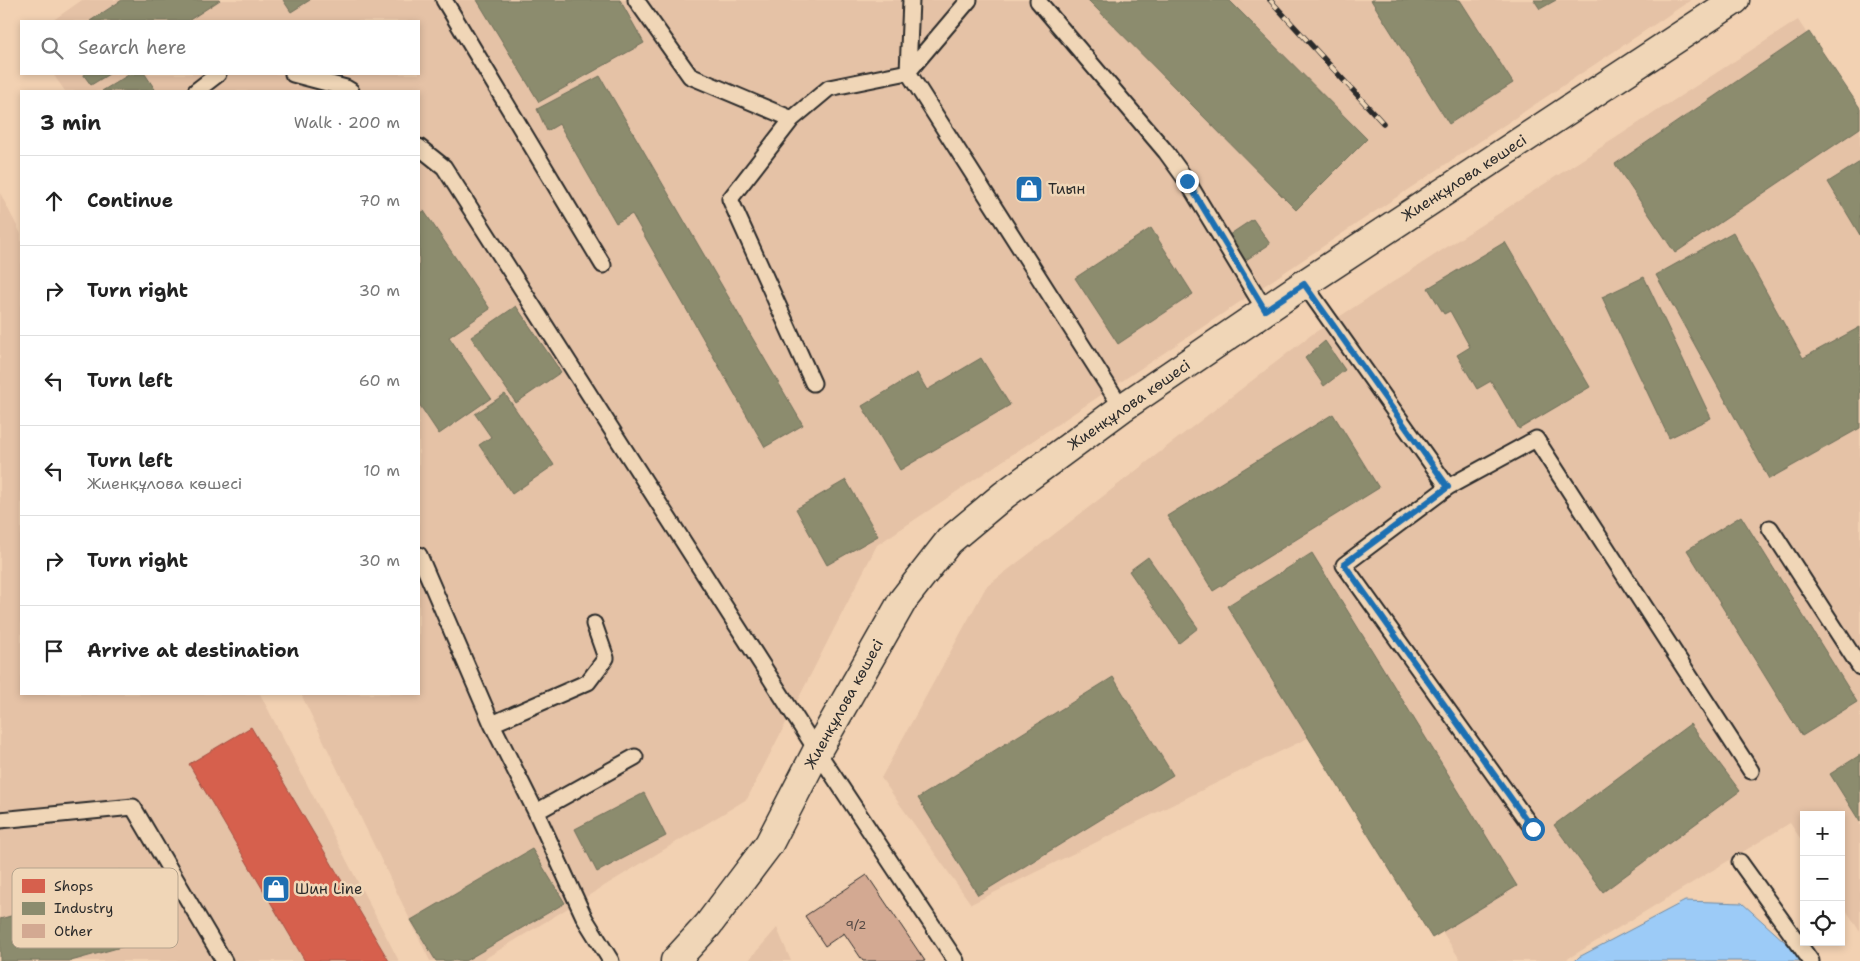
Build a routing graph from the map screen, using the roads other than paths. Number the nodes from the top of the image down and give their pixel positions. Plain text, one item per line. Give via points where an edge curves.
1 (444, 0) edge
2 (636, 0) edge
3 (911, 0) edge
4 (969, 0) edge
5 (1038, 1) edge
6 (1730, 2) edge
7 (908, 72) junction
8 (217, 75) edge
9 (296, 75) edge
10 (197, 90) edge
11 (349, 90) edge
12 (792, 119) junction
13 (420, 148) edge
14 (603, 265) dead end
15 (1304, 284) junction
16 (1265, 310) junction
17 (813, 383) dead end
18 (1122, 408) junction
19 (1448, 487) junction
20 (1770, 528) dead end
21 (420, 557) edge
22 (594, 624) dead end
23 (1860, 667) edge
24 (492, 724) junction
25 (817, 751) junction
26 (634, 757) dead end
27 (1751, 771) dead end
28 (536, 812) junction
29 (0, 820) edge
30 (1533, 829) dead end
31 (1740, 862) dead end
32 (169, 868) edge
33 (178, 883) edge
34 (224, 961) edge
35 (611, 961) edge
36 (675, 961) edge
37 (956, 961) edge
38 (1811, 961) edge

1 - 14 lane
2 - 12 lane via 690,76
3 - 7 lane
4 - 7 lane
5 - 16 lane via 1166,152
6 - 15 street, Жиенқұлова көшесі
7 - 12 lane via 829,88
7 - 18 lane
8 - 10 lane
9 - 11 lane
12 - 17 lane via 730,199
13 - 25 lane via 444,167
15 - 16 street, Жиенқұлова көшесі
15 - 19 lane
16 - 18 street, Жиенқұлова көшесі
18 - 25 street, Жиенқұлова көшесі via 1004,495 949,541 903,600
19 - 27 lane via 1536,438
19 - 30 lane via 1344,564
20 - 23 lane
21 - 24 lane
22 - 24 lane via 606,658 588,682
24 - 28 lane
25 - 36 street, Жиенқұлова көшесі via 769,844 708,925
25 - 37 lane
26 - 28 lane
28 - 35 lane via 586,919
29 - 32 lane via 133,807
31 - 38 lane
33 - 34 lane

